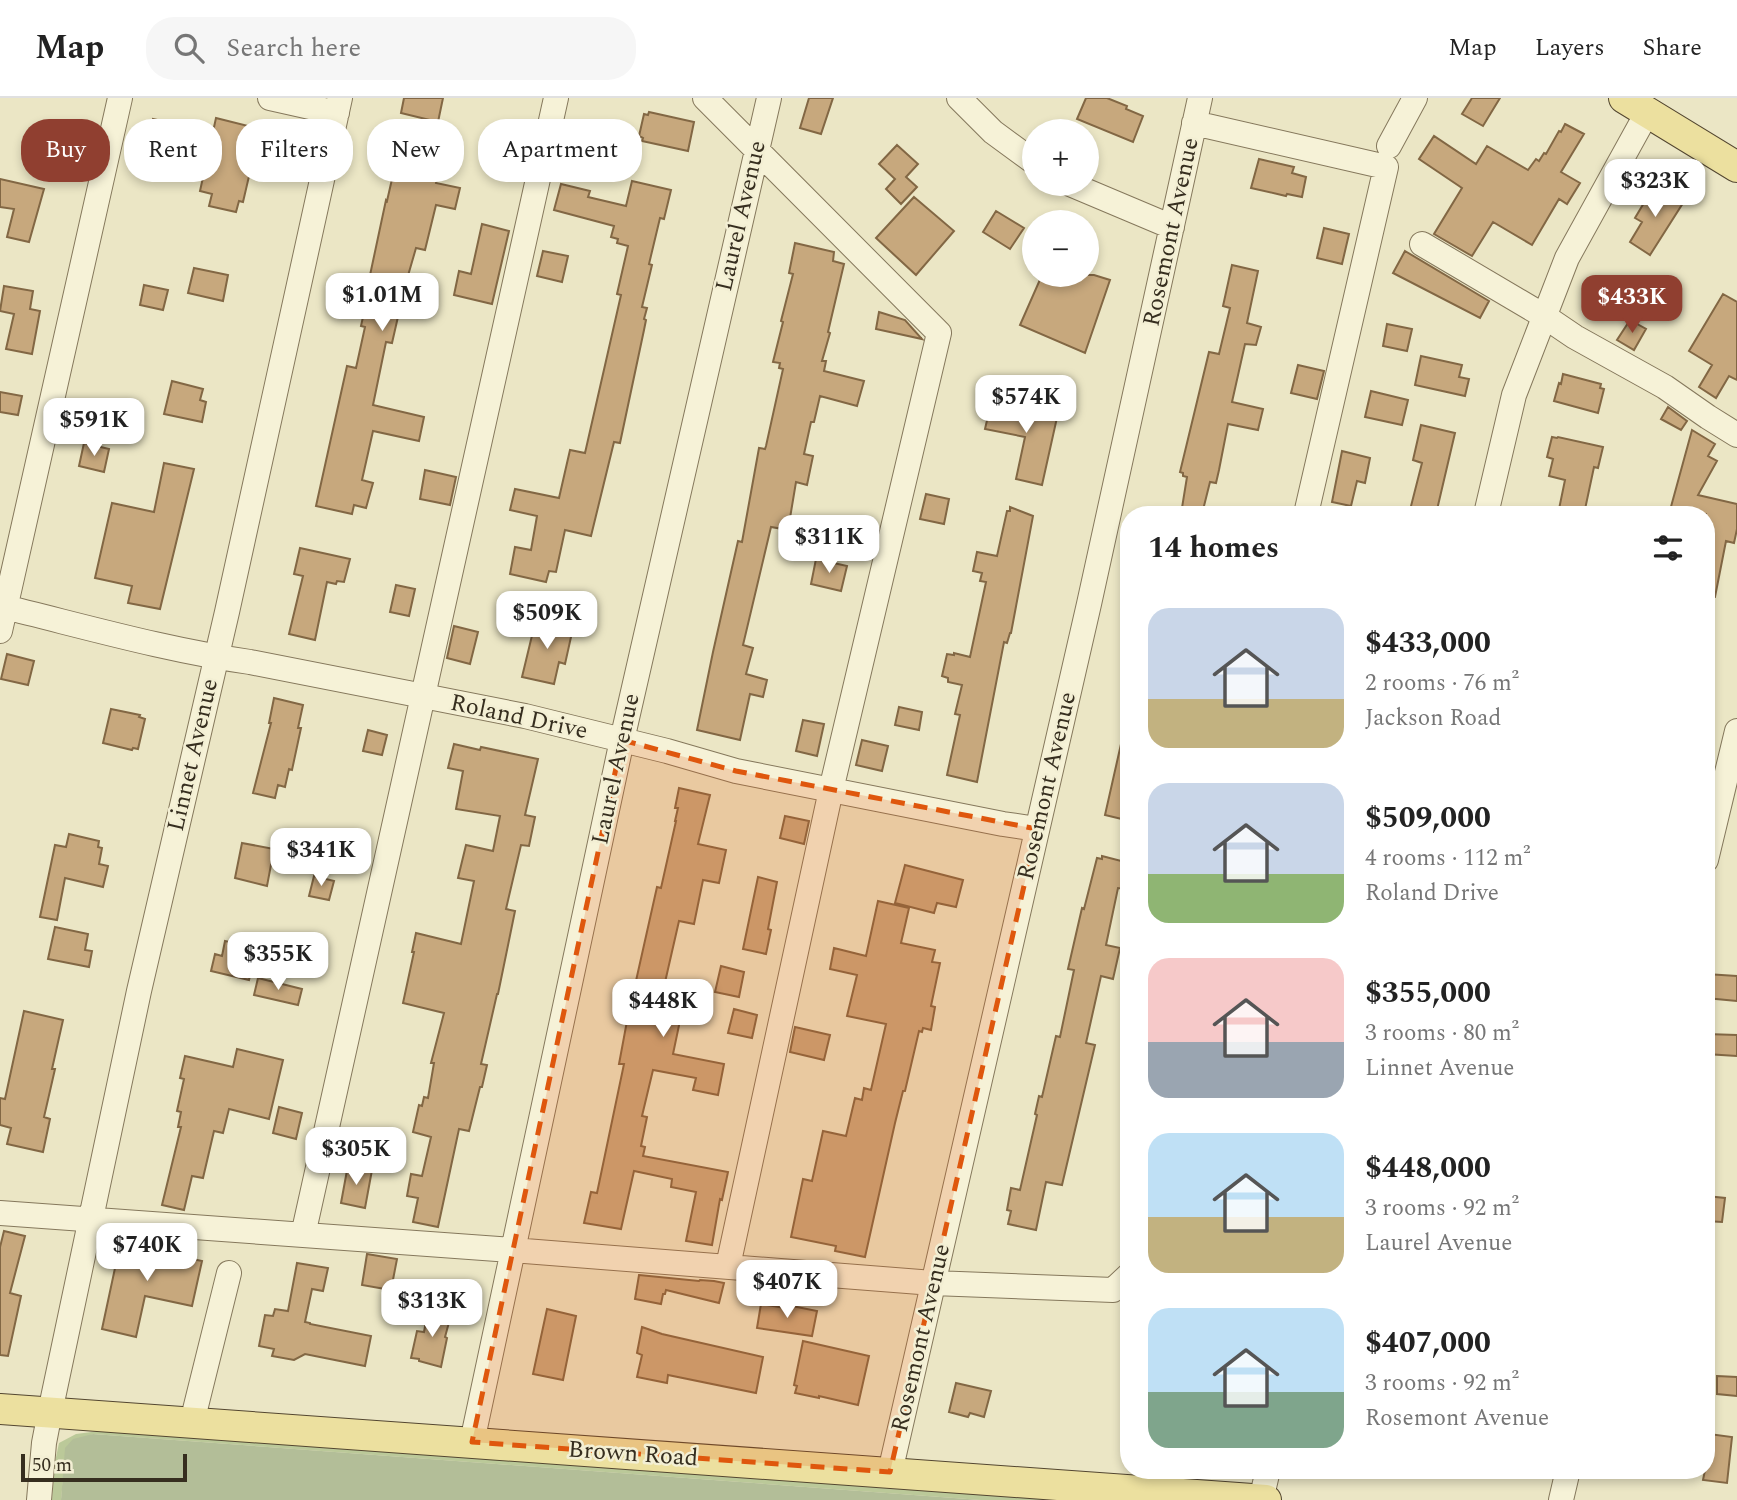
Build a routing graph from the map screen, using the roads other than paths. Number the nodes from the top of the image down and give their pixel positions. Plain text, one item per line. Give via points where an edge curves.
1 (120, 98) edge
2 (270, 98) edge
3 (556, 98) edge
4 (705, 98) edge
5 (769, 98) edge
6 (959, 98) edge
7 (1200, 98) edge
8 (1415, 98) edge
9 (1635, 105) edge
10 (338, 106) edge
11 (1194, 123) junction
12 (1389, 146) dead end
13 (757, 148) junction
14 (1022, 153) edge
15 (1737, 167) edge
16 (1098, 196) edge
17 (1172, 227) junction
18 (1422, 244) dead end
19 (1544, 316) junction
20 (1737, 435) edge
21 (1308, 506) edge
22 (1488, 506) edge
23 (2, 615) edge
24 (216, 657) junction
25 (423, 696) junction
26 (1737, 731) edge
27 (622, 740) junction
28 (831, 790) junction
29 (1715, 823) edge
30 (1037, 829) junction
31 (0, 1213) edge
32 (90, 1220) junction
33 (303, 1235) junction
34 (512, 1250) junction
35 (728, 1266) junction
36 (229, 1273) dead end
37 (933, 1283) junction
38 (1120, 1283) edge
39 (0, 1409) edge
40 (50, 1412) junction
41 (192, 1422) junction
42 (472, 1443) junction
43 (890, 1472) junction
44 (1267, 1479) edge
45 (1566, 1479) edge
46 (39, 1500) edge
47 (1264, 1500) edge
48 (1561, 1500) edge

1 - 23 street
2 - 10 street
3 - 25 street
4 - 13 street
5 - 13 street, Laurel Avenue
6 - 14 street
7 - 11 street, Rosemont Avenue
8 - 12 street
9 - 15 main road
9 - 19 street
10 - 24 street, Linnet Avenue
11 - 17 street, Rosemont Avenue
11 - 21 street via 1386,167
13 - 27 street, Laurel Avenue
13 - 28 street via 939,333
16 - 17 street
17 - 30 street, Rosemont Avenue
18 - 19 street
19 - 20 street
19 - 22 street via 1514,395
23 - 24 street, Roland Drive
24 - 25 street, Roland Drive
24 - 32 street, Linnet Avenue
25 - 27 street, Roland Drive
25 - 33 street
26 - 29 street
27 - 28 street, Roland Drive via 736,771
27 - 34 street, Laurel Avenue
28 - 30 street, Roland Drive
28 - 35 street
30 - 37 street, Rosemont Avenue
31 - 32 street
32 - 33 street
32 - 40 street, Linnet Avenue
33 - 34 street
34 - 35 street
34 - 42 street, Laurel Avenue
35 - 37 street
36 - 41 street
37 - 38 street via 1113,1290
37 - 43 street, Rosemont Avenue
39 - 40 main road, Brown Road
40 - 41 main road, Brown Road
40 - 46 street, Linnet Avenue
41 - 42 main road, Brown Road
42 - 43 main road, Brown Road
43 - 47 main road, Brown Road
44 - 47 street
45 - 48 street

